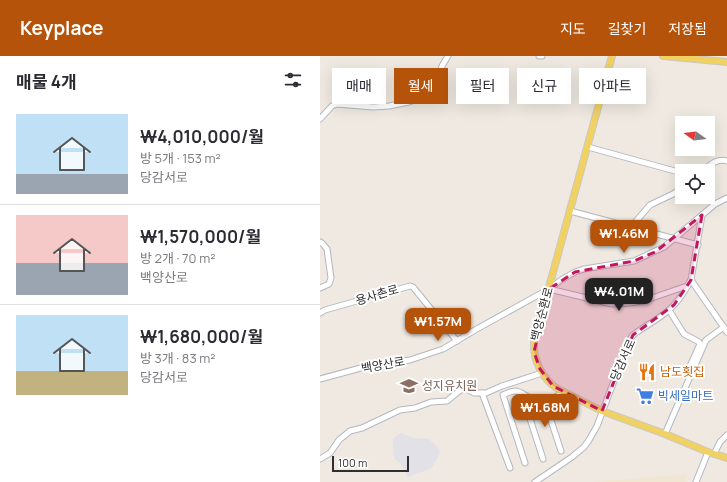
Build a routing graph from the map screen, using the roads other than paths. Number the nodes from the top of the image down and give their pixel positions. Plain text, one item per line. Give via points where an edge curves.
1 (448, 56) edge
2 (612, 56) edge
3 (663, 56) edge
4 (727, 62) edge
5 (320, 119) edge
6 (588, 147) junction
7 (727, 162) edge
8 (712, 164) edge
9 (675, 171) edge
10 (675, 193) edge
11 (727, 198) edge
12 (570, 211) junction
13 (702, 215) junction
14 (631, 227) junction
15 (674, 239) junction
16 (320, 242) edge
17 (698, 245) junction
18 (691, 280) junction
19 (687, 286) junction
20 (320, 288) edge
21 (549, 289) junction
22 (669, 310) junction
23 (320, 313) edge
24 (725, 329) edge
25 (457, 341) junction
26 (542, 373) junction
27 (686, 375) dead end
28 (320, 378) edge
29 (563, 392) junction
30 (482, 393) junction
31 (522, 394) junction
32 (544, 399) junction
33 (602, 411) junction
34 (665, 434) junction
35 (727, 435) edge
36 (562, 451) dead end
37 (708, 452) junction
38 (714, 454) junction
39 (727, 458) edge
40 (320, 459) edge
41 (543, 459) dead end
42 (525, 463) dead end
43 (510, 468) dead end
44 (534, 482) edge
45 (696, 482) edge

1 - 5 street via 433,93 389,106 337,104
2 - 6 main road, 백양순환로
3 - 4 main road
6 - 9 street
6 - 12 main road, 백양순환로
7 - 8 street via 720,160
10 - 14 street via 650,206
11 - 13 street
12 - 14 street
12 - 21 main road, 백양순환로
13 - 15 street, 백양산로
13 - 17 street, 당감서로
14 - 15 street
15 - 17 street
15 - 21 street, 백양산로 via 664,247 634,261 575,272
16 - 20 street via 327,249 331,278 329,284
17 - 18 street, 당감서로
18 - 19 street, 당감서로
18 - 24 street
19 - 21 street via 646,300 612,304
19 - 22 street, 당감서로 via 680,299
21 - 25 street, 백양산로
21 - 26 main road, 백양순환로 via 534,342 534,352
22 - 27 street via 684,334 700,344
22 - 33 street, 당감서로 via 637,332 629,341
23 - 25 street, 용사촌로 via 410,286
24 - 34 street via 706,340
25 - 28 street, 백양산로 via 443,350 410,360 368,366
26 - 29 main road, 백양순환로 via 553,386
26 - 30 street
29 - 32 street via 560,396
29 - 33 main road, 백양순환로
30 - 40 street via 474,393 466,388 447,401 430,402 400,410 350,431 339,440 330,453
30 - 43 street
31 - 32 street via 530,398
31 - 41 street
31 - 42 street via 514,391 503,395
32 - 36 street
33 - 34 main road, 백양순환로
33 - 44 street, 당감서로 via 594,432 584,447
34 - 37 main road, 백양순환로
35 - 38 street
37 - 38 main road, 백양순환로
37 - 45 street
38 - 39 main road, 백양순환로

